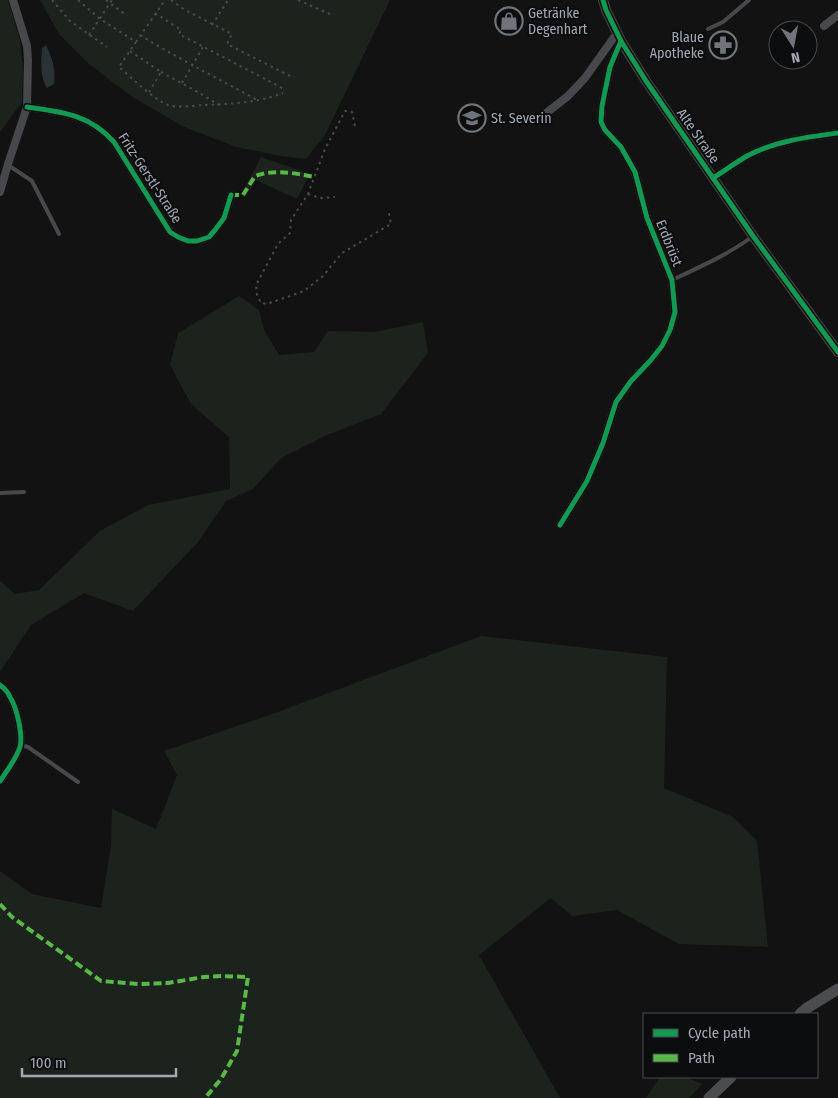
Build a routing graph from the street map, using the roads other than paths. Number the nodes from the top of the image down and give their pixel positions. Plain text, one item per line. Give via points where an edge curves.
1 (13, 0) edge
2 (603, 0) edge
3 (749, 0) edge
4 (838, 15) edge
5 (824, 26) dead end
6 (708, 29) dead end
7 (619, 37) junction
8 (27, 107) junction
9 (545, 114) dead end
10 (838, 133) edge
11 (8, 164) junction
12 (713, 178) junction
13 (0, 192) edge
14 (231, 195) dead end
15 (59, 234) dead end
16 (753, 236) junction
17 (672, 280) junction
18 (838, 352) edge
19 (24, 492) dead end
20 (0, 493) edge
21 (560, 525) dead end
22 (0, 685) edge
23 (20, 745) junction
24 (0, 781) edge
25 (78, 782) dead end
26 (838, 989) edge
27 (801, 1013) edge
28 (730, 1078) edge
29 (708, 1098) edge

1 - 8 street via 28,60
2 - 7 street, Alte Straße
3 - 6 lane via 723,22
4 - 5 street
7 - 9 street via 586,78
7 - 12 street, Alte Straße
7 - 17 street, Erdbrüst via 602,106 602,122 635,172 647,218
8 - 11 street
8 - 14 street, Fritz-Gerstl-Straße via 79,117 106,133 170,232 178,237 197,241 209,237 224,218
10 - 12 street via 786,141 766,148
11 - 13 street
11 - 15 lane via 32,181
12 - 16 street, Alte Straße
16 - 17 lane via 708,264
16 - 18 street, Alte Straße
17 - 21 street, Erdbrüst via 675,312 670,330 662,346 616,402 587,481
19 - 20 lane
22 - 23 street via 15,710
23 - 24 street
23 - 25 lane via 28,747
26 - 27 main road
28 - 29 main road

